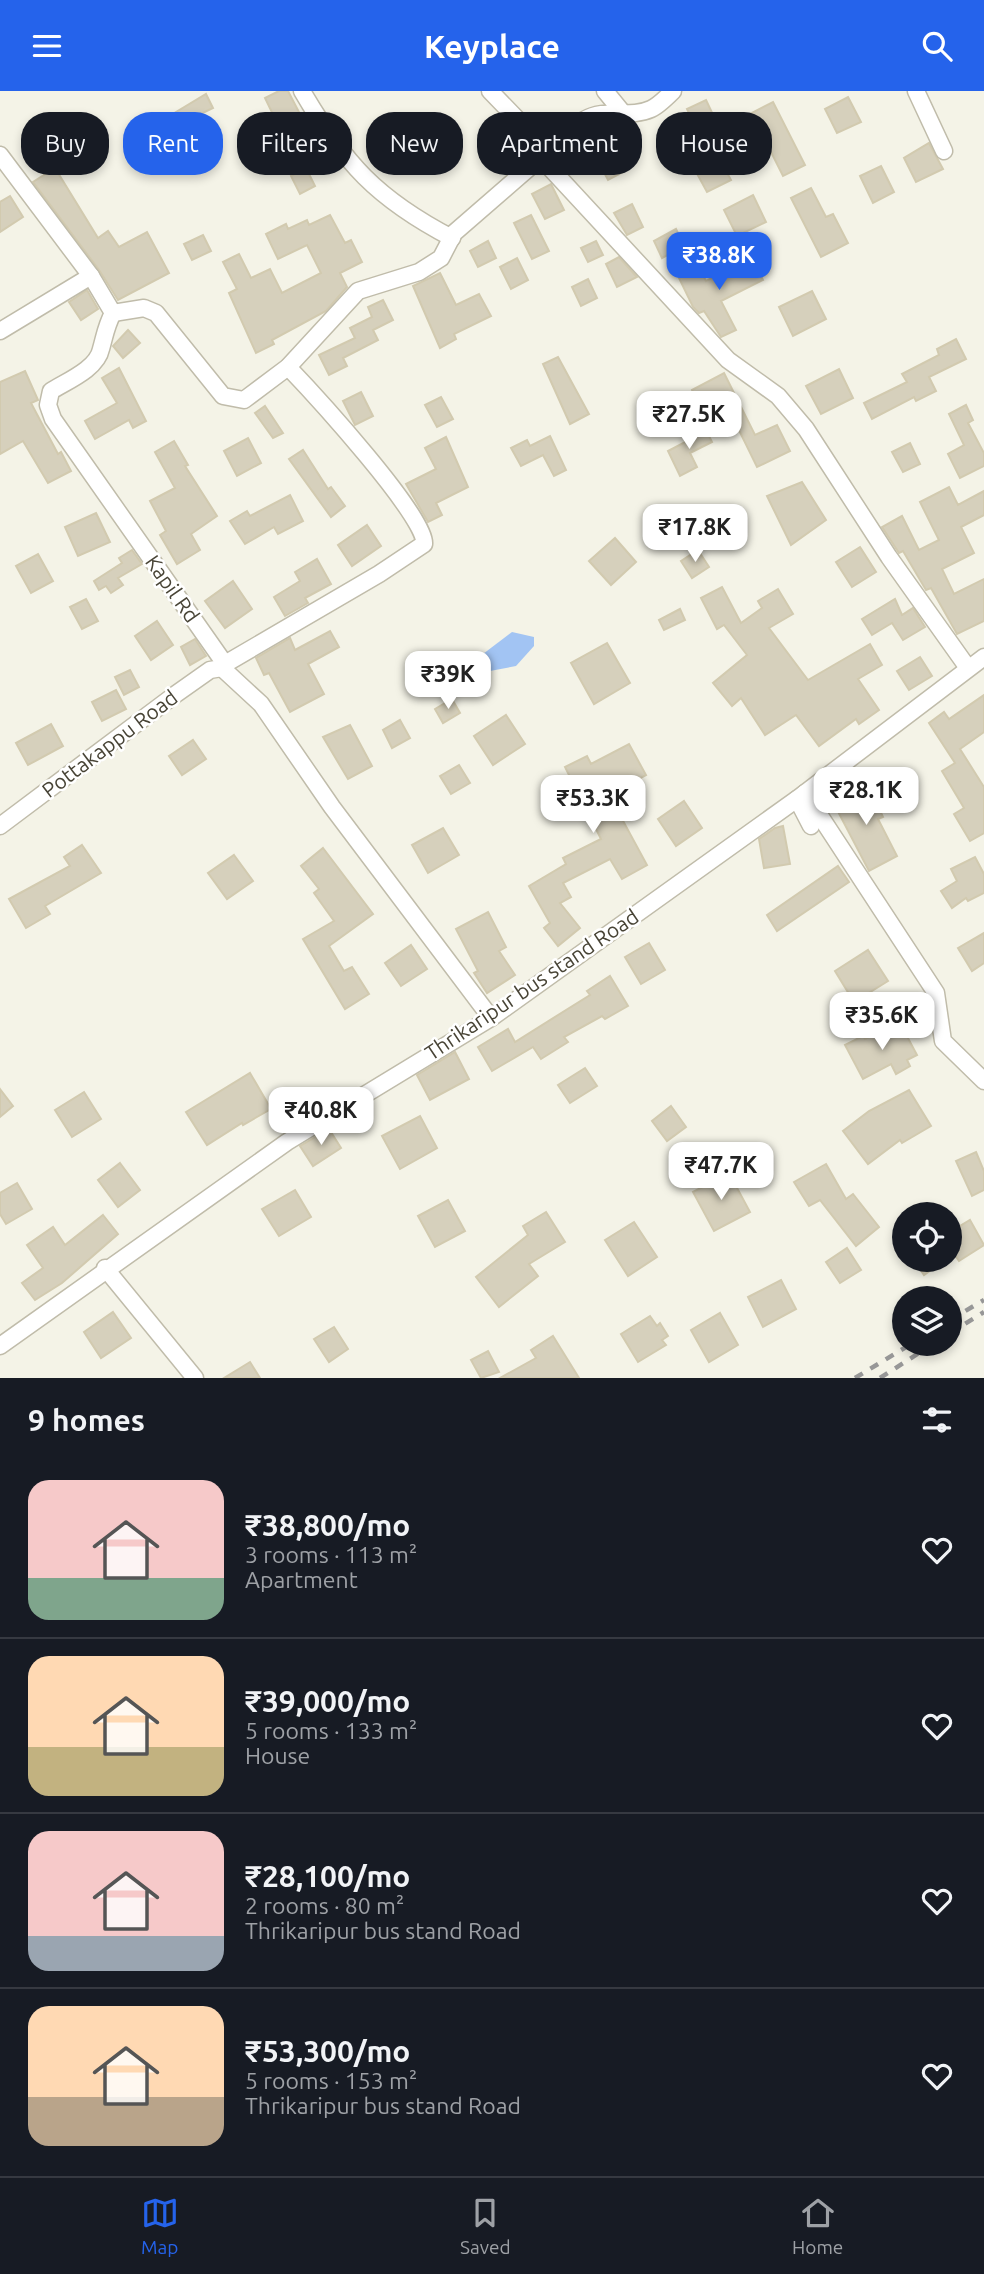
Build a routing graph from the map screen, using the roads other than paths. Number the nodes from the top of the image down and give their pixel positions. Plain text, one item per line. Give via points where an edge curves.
1 (302, 91) edge
2 (490, 91) edge
3 (606, 91) edge
4 (673, 91) edge
5 (916, 91) edge
6 (508, 112) edge
7 (622, 112) edge
8 (630, 112) edge
9 (944, 151) dead end
10 (0, 155) edge
11 (521, 175) edge
12 (563, 175) edge
13 (452, 237) junction
14 (90, 276) junction
15 (113, 313) junction
16 (0, 331) edge
17 (288, 367) junction
18 (984, 657) edge
19 (223, 666) junction
20 (968, 669) junction
21 (801, 796) junction
22 (0, 826) edge
23 (811, 826) dead end
24 (491, 1018) junction
25 (984, 1081) edge
26 (105, 1268) junction
27 (0, 1346) edge
28 (195, 1378) edge

1 - 13 street via 330,139 379,193
2 - 6 street
3 - 7 street
4 - 8 street via 651,109
5 - 9 street
10 - 14 street
11 - 13 street
12 - 20 street via 728,360 778,396 806,429
13 - 17 street via 441,258 419,272 358,291
14 - 15 street
14 - 16 street
15 - 17 street via 145,308 156,313 223,396 234,400 258,392
15 - 19 street, Kapil Rd via 92,365 51,391 48,405 53,419
17 - 19 street, Pottakappu Road via 378,470 422,531 424,544
18 - 20 street, Thrikaripur bus stand Road
19 - 22 street, Pottakappu Road via 176,694
19 - 24 street, Kapil Rd via 261,704 332,807
20 - 21 street, Thrikaripur bus stand Road
21 - 23 street
21 - 24 street, Thrikaripur bus stand Road
21 - 25 street via 936,993 943,1041
24 - 26 street, Thrikaripur bus stand Road via 287,1142
26 - 27 street, Thrikaripur bus stand Road
26 - 28 street

